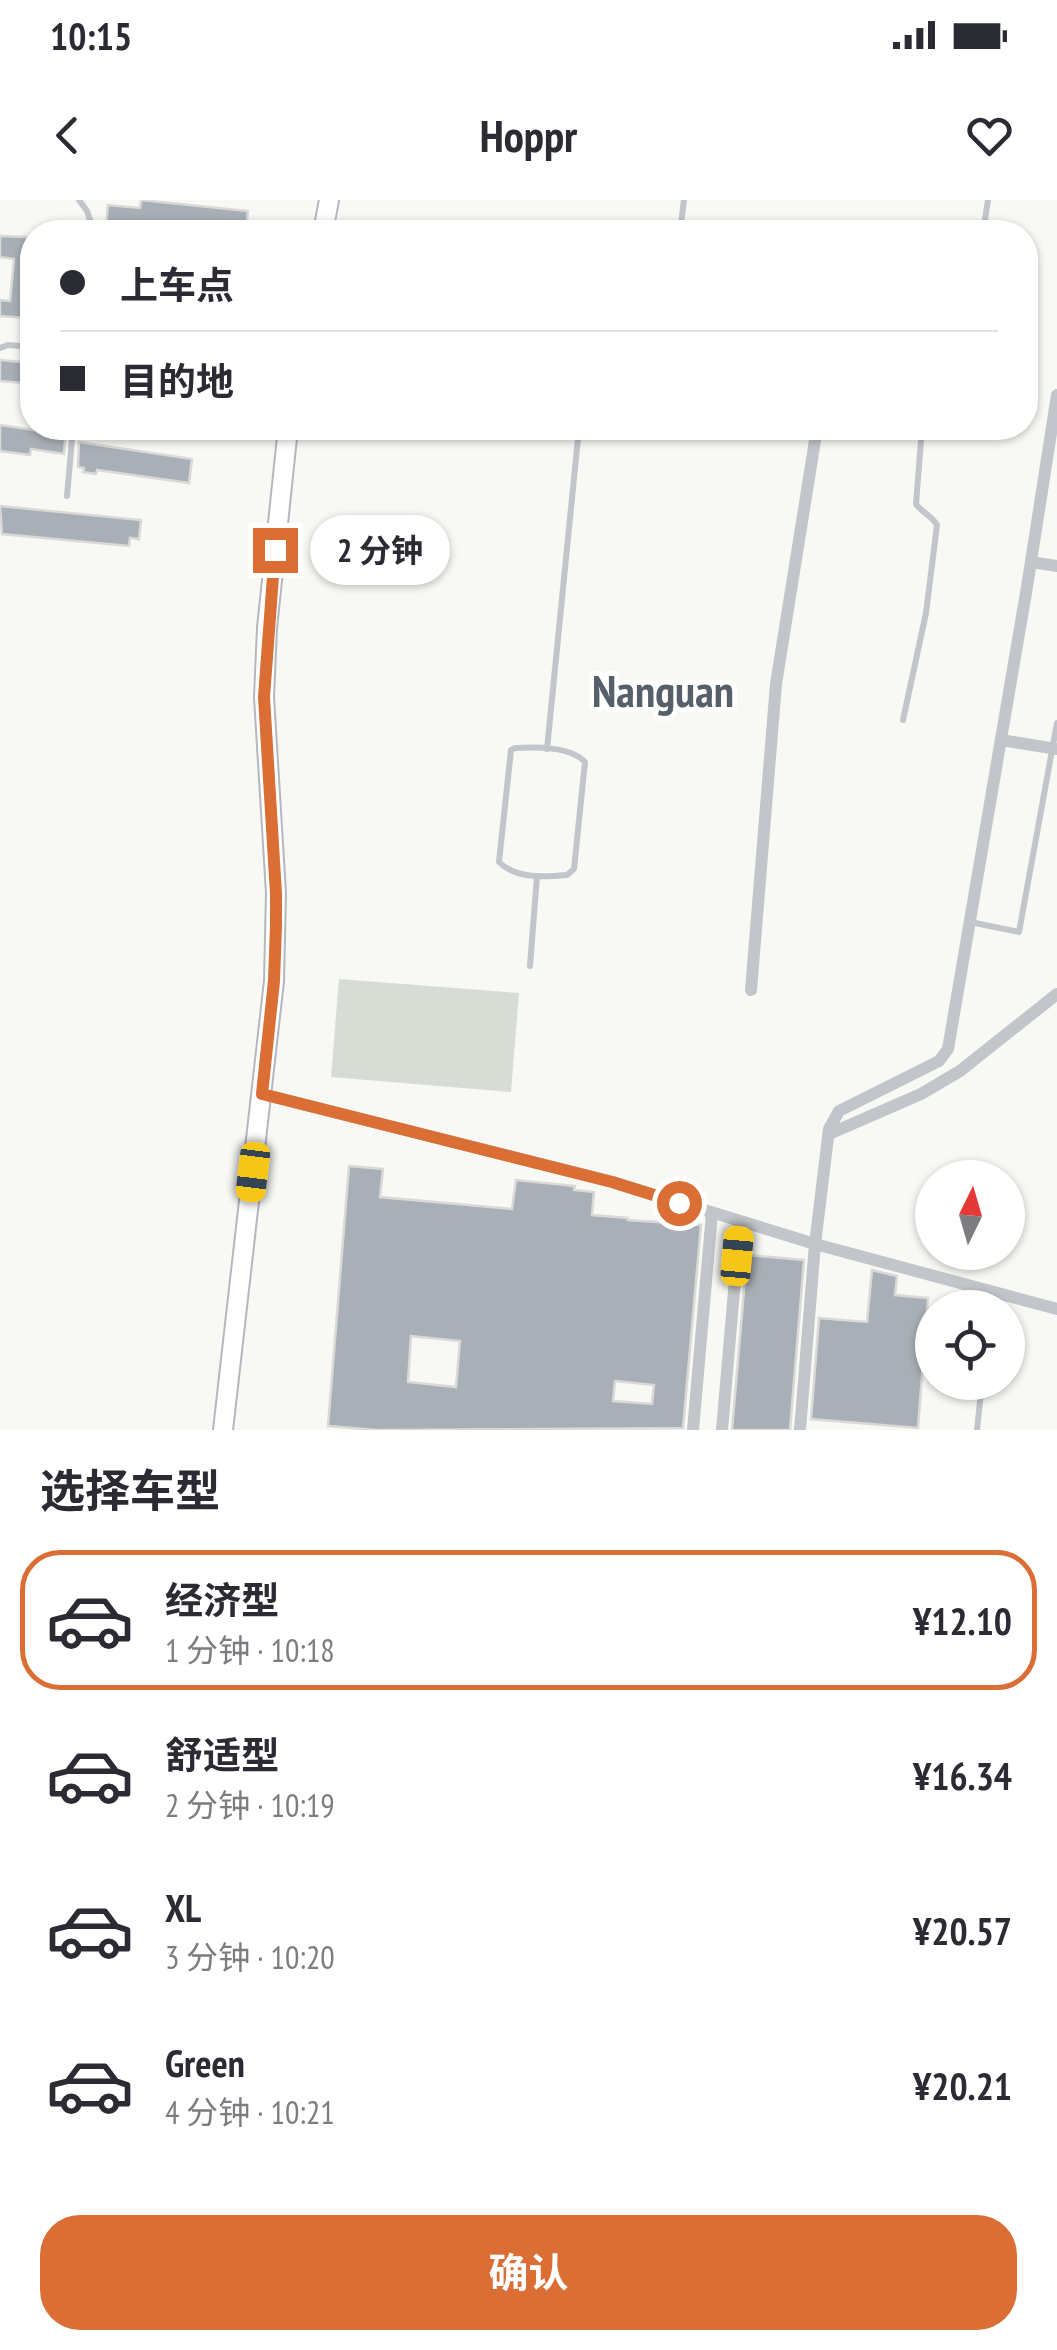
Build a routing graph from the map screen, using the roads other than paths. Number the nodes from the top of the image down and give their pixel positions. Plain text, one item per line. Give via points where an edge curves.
1 (1057, 396) edge
2 (73, 440) edge
3 (287, 440) edge
4 (579, 440) edge
5 (814, 440) edge
6 (921, 440) edge
7 (67, 496) dead end
8 (1031, 562) junction
9 (1057, 566) edge
10 (903, 720) dead end
11 (1057, 723) edge
12 (1001, 740) junction
13 (547, 748) junction
14 (1055, 749) edge
15 (536, 876) junction
16 (970, 922) junction
17 (530, 966) dead end
18 (751, 990) dead end
19 (1057, 994) edge
20 (944, 1056) junction
21 (960, 1071) junction
22 (262, 1094) junction
23 (829, 1134) junction
24 (712, 1213) junction
25 (740, 1222) junction
26 (815, 1244) junction
27 (985, 1290) edge
28 (1025, 1301) edge
29 (1057, 1309) edge
30 (980, 1400) edge
31 (224, 1430) edge
32 (692, 1430) edge
33 (722, 1430) edge
34 (800, 1430) edge
35 (977, 1430) edge

1 - 8 street
2 - 7 lane
3 - 22 street via 265,662 276,894
4 - 13 lane
5 - 18 street via 776,684
6 - 10 lane via 916,504 937,524
8 - 9 street
8 - 12 street
11 - 14 lane
12 - 14 street
12 - 16 street
13 - 15 lane via 511,750 499,862 511,872
13 - 15 lane via 578,754 585,762 574,868 567,876
14 - 16 lane via 1019,932
15 - 17 lane
16 - 20 street
19 - 21 street
20 - 21 street
20 - 23 street via 839,1112
21 - 23 street
22 - 24 street
22 - 31 street
23 - 26 street
24 - 25 street
24 - 32 street
25 - 26 street
25 - 33 street
26 - 27 street
26 - 34 street
28 - 29 street
30 - 35 lane

